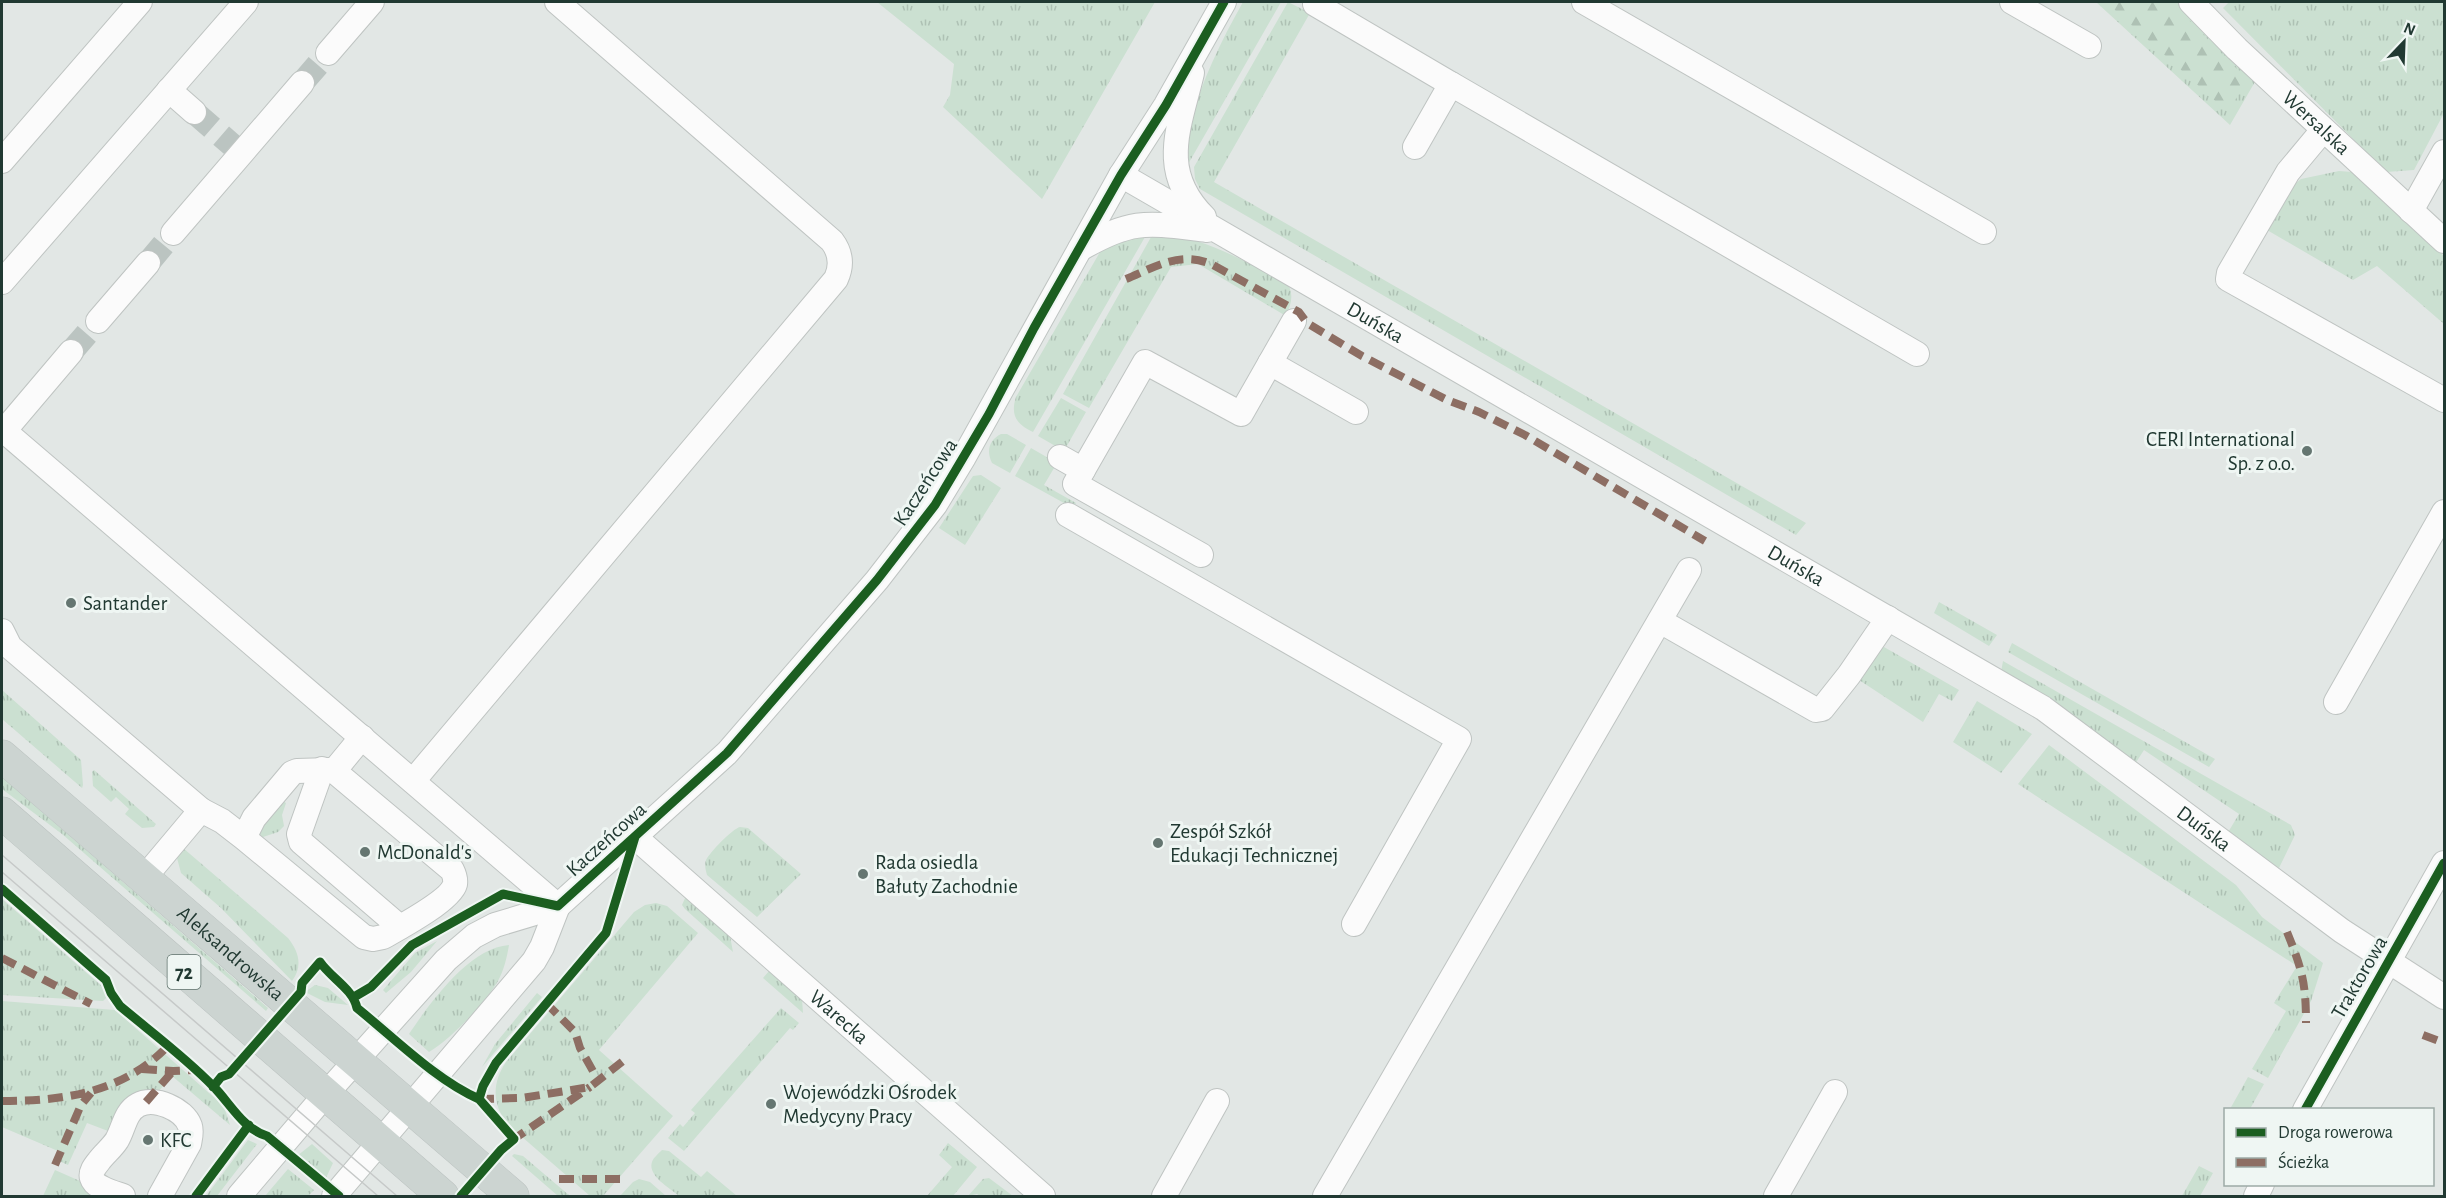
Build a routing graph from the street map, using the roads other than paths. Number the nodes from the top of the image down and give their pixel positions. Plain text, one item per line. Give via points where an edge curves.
1 (140, 2) edge
2 (246, 2) edge
3 (372, 2) edge
4 (557, 2) edge
5 (1224, 2) edge
6 (1584, 2) edge
7 (2012, 2) edge
8 (2191, 2) edge
9 (1315, 4) dead end
10 (2089, 46) dead end
11 (1197, 50) junction
12 (327, 53) tunnel mouth
13 (302, 83) tunnel mouth
14 (1451, 84) junction
15 (169, 90) junction
16 (194, 112) tunnel mouth
17 (2323, 130) junction
18 (1415, 147) dead end
19 (2445, 152) edge
20 (2, 161) edge
21 (1121, 175) junction
22 (2411, 211) junction
23 (1218, 231) junction
24 (1984, 232) dead end
25 (173, 233) tunnel mouth
26 (2445, 241) edge
27 (1079, 249) junction
28 (148, 262) tunnel mouth
29 (2, 282) edge
30 (98, 321) tunnel mouth
31 (1294, 321) dead end
32 (71, 352) tunnel mouth
33 (1917, 354) dead end
34 (1270, 363) junction
35 (2445, 400) edge
36 (1356, 412) dead end
37 (3, 430) edge
38 (1060, 457) dead end
39 (1083, 470) junction
40 (2445, 512) edge
41 (1068, 515) dead end
42 (1201, 555) dead end
43 (1689, 570) dead end
44 (1888, 618) junction
45 (1660, 621) junction
46 (2, 631) edge
47 (2336, 702) dead end
48 (362, 737) junction
49 (2, 756) edge
50 (328, 770) junction
51 (413, 781) junction
52 (201, 810) junction
53 (2, 813) edge
54 (636, 837) junction
55 (244, 838) junction
56 (2445, 863) edge
57 (144, 878) junction
58 (558, 906) junction
59 (1354, 924) dead end
60 (400, 927) junction
61 (2388, 962) junction
62 (2445, 997) edge
63 (356, 1060) junction
64 (1834, 1092) dead end
65 (325, 1095) junction
66 (1217, 1101) dead end
67 (410, 1107) junction
68 (2306, 1108) edge
69 (380, 1143) junction
70 (123, 1197) edge
71 (160, 1197) edge
72 (240, 1197) edge
73 (334, 1197) edge
74 (443, 1197) edge
75 (513, 1197) edge
76 (1043, 1197) edge
77 (1164, 1197) edge
78 (1325, 1197) edge
79 (1776, 1197) edge

1 - 20 street
2 - 15 street
3 - 12 street
4 - 51 street via 832,241 838,248 839,271
5 - 11 street, Kaczeńcowa
6 - 24 street
7 - 10 street
8 - 17 street, Wersalska
9 - 14 street
11 - 21 street, Kaczeńcowa
11 - 23 street via 1178,135 1175,168 1193,206
13 - 25 street via 237,149
14 - 18 street
14 - 33 street
15 - 16 street
15 - 29 street
17 - 22 street, Wersalska
17 - 35 street via 2288,172 2228,279
19 - 22 street
21 - 23 street, Duńska
21 - 27 street, Kaczeńcowa
22 - 26 street, Wersalska
23 - 27 street via 1139,224 1119,229
23 - 44 street, Duńska
27 - 54 street, Kaczeńcowa via 989,414 914,534 727,753
28 - 30 street
31 - 34 street
32 - 37 street
34 - 36 street
34 - 39 street via 1241,414 1145,362
37 - 48 street
38 - 39 street
39 - 42 street via 1075,484
40 - 47 street
41 - 59 street via 1459,739
43 - 45 street
44 - 45 street via 1850,675 1822,709 1816,710
44 - 61 street, Duńska via 2060,720
45 - 78 street
46 - 52 street via 10,646
48 - 50 street
48 - 51 street
49 - 57 main road, Aleksandrowska / 72
50 - 55 street via 292,773 254,818
50 - 60 street via 299,834 301,842
50 - 60 street via 452,870 455,884 451,891
51 - 58 street
52 - 55 street
52 - 57 street
53 - 65 main road, 72
54 - 58 street, Kaczeńcowa
54 - 76 street, Warecka
55 - 60 street via 364,937 383,937
56 - 61 street, Traktorowa
57 - 63 main road, Aleksandrowska / 72
58 - 63 street, Kaczeńcowa via 495,925 474,936 446,960
58 - 67 street, Kaczeńcowa via 534,962
61 - 62 street, Duńska
61 - 68 street, Traktorowa
63 - 65 street, Kaczeńcowa
63 - 67 main road, Aleksandrowska / 72
64 - 79 street
65 - 69 main road, 72
65 - 72 street, Kaczeńcowa
66 - 77 street
67 - 69 street, Kaczeńcowa
67 - 75 main road, Aleksandrowska / 72
69 - 73 street, Kaczeńcowa
69 - 74 main road, 72
70 - 71 street via 96,1185 92,1174 117,1140 131,1111 146,1102 156,1102 185,1118 191,1134

